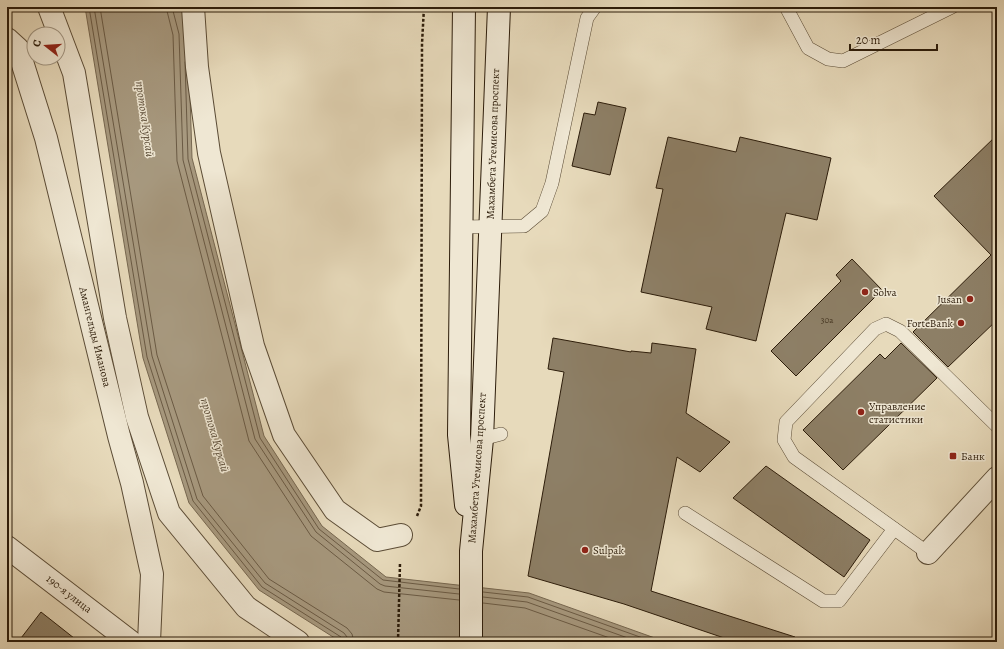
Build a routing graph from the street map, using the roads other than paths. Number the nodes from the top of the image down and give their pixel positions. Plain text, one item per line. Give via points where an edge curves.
1 (49, 7) edge
2 (193, 7) edge
3 (464, 7) edge
4 (499, 7) edge
5 (595, 7) edge
6 (786, 7) edge
7 (952, 7) edge
8 (7, 39) edge
9 (490, 227) junction
10 (461, 228) junction
11 (997, 426) edge
12 (997, 478) edge
13 (685, 513) dead end
14 (894, 529) junction
15 (401, 535) road end
16 (7, 547) edge
17 (471, 552) junction
18 (928, 553) joint
19 (131, 642) edge
20 (149, 642) edge
21 (298, 642) edge
22 (471, 642) edge

1 - 21 street via 74,73 115,318 137,417 169,513 246,607
2 - 15 street via 197,67 209,153 253,346 284,435 335,510 377,540
3 - 10 street, Махамбета Утемисова проспект
4 - 9 street, Махамбета Утемисова проспект
5 - 9 lane via 587,18 552,183 542,211 524,226
6 - 7 lane via 808,48 828,59 843,60
8 - 20 street, Амангельды Иманова via 18,49 46,138 132,483 152,574
9 - 10 lane
9 - 17 street, Махамбета Утемисова проспект via 491,436
10 - 17 street, Махамбета Утемисова проспект via 459,436
11 - 14 lane via 900,331 886,324 875,329 786,422 784,440 794,457
12 - 18 street
13 - 14 lane via 823,601 839,601
14 - 18 lane
16 - 19 street, 190-я улица
17 - 22 street

